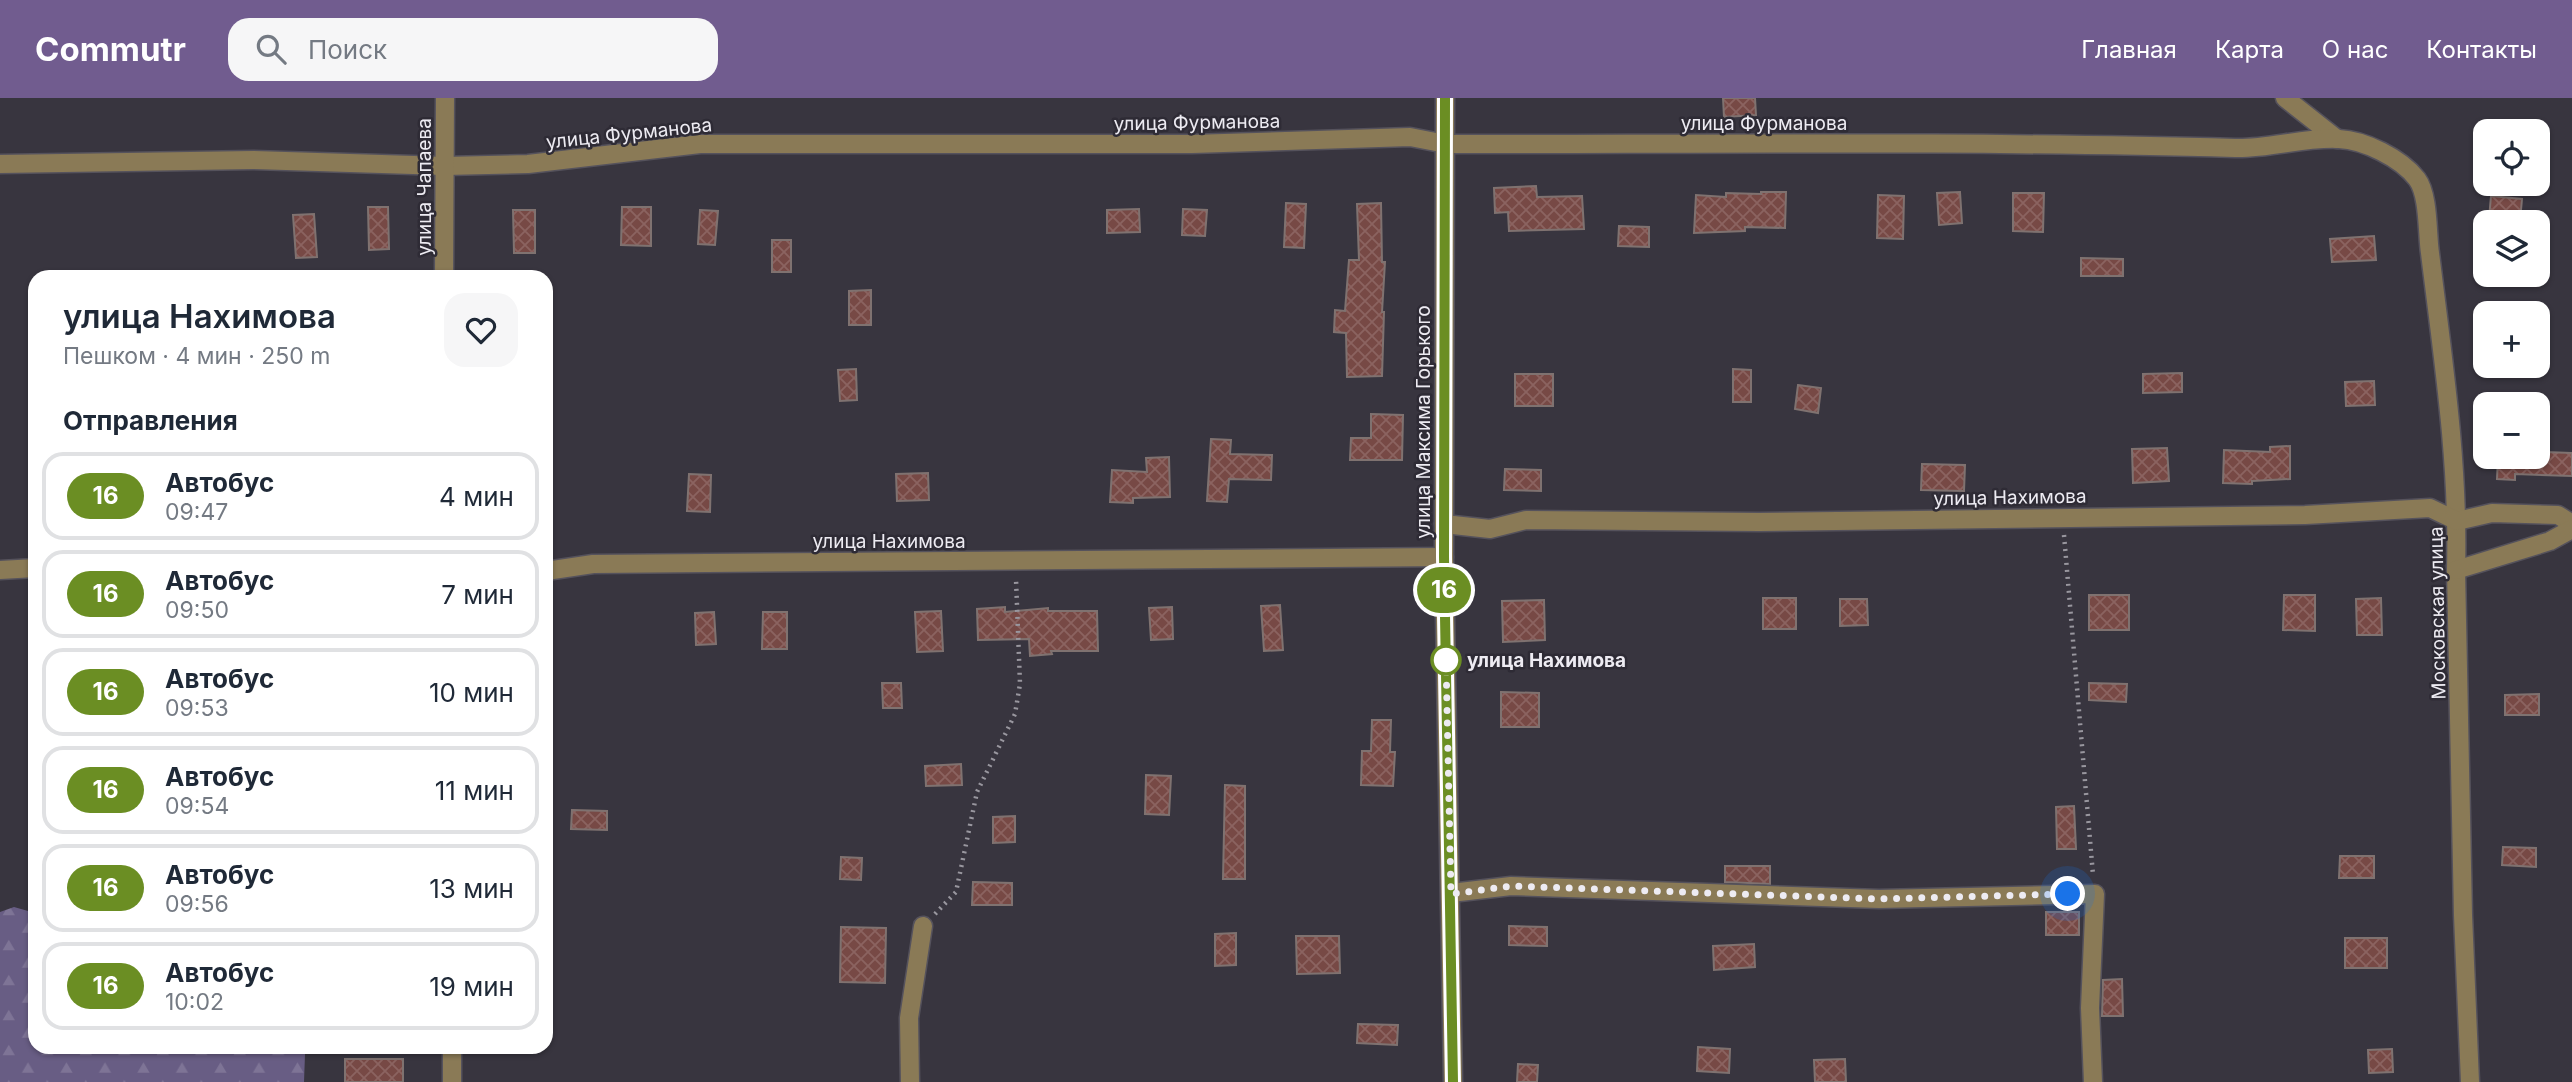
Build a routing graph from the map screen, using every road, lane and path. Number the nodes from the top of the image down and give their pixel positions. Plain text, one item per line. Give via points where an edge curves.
1 (445, 98) edge
2 (1445, 98) edge
3 (2285, 98) edge
4 (2337, 139) junction
5 (1446, 144) junction
6 (2392, 158) joint
7 (0, 164) edge
8 (445, 166) junction
9 (444, 270) edge
10 (2063, 517) junction
11 (2457, 521) junction
12 (1444, 524) junction
13 (2572, 527) edge
14 (1444, 557) junction
15 (1016, 561) junction
16 (28, 568) edge
17 (0, 569) edge
18 (553, 570) edge
19 (2456, 570) junction
20 (1451, 894) junction
21 (2095, 894) junction
22 (923, 926) joint
23 (452, 1054) edge
24 (452, 1082) edge
25 (910, 1082) edge
26 (1453, 1082) edge
27 (2093, 1082) edge
28 (2470, 1082) edge

1 - 8 street, улица Чапаева
2 - 5 street, улица Максима Горького
3 - 4 street
4 - 5 street, улица Фурманова via 2242,148
4 - 6 street, улица Фурманова via 2365,143
5 - 8 street, улица Фурманова via 1410,137 1192,144 700,144 528,164
5 - 12 street, улица Максима Горького
6 - 11 street, Московская улица via 2418,180 2427,213
7 - 8 street, улица Фурманова via 253,160
8 - 9 street, улица Чапаева
10 - 11 street, улица Нахимова via 2305,515 2430,508
10 - 12 street, улица Нахимова via 1526,520 1490,529
10 - 21 path
11 - 13 street via 2492,513 2557,515
11 - 19 street, Московская улица
12 - 14 street, улица Максима Горького
13 - 19 street via 2550,541
14 - 15 street, улица Нахимова
14 - 20 street, улица Максима Горького
15 - 18 street, улица Нахимова via 593,564
15 - 22 path via 1020,684 1014,713 977,792 956,892
16 - 17 street
19 - 28 street, Московская улица
20 - 21 street via 1511,886 1879,899
20 - 26 street, улица Максима Горького
21 - 27 street via 2090,1008
22 - 25 street via 909,1018
23 - 24 street

